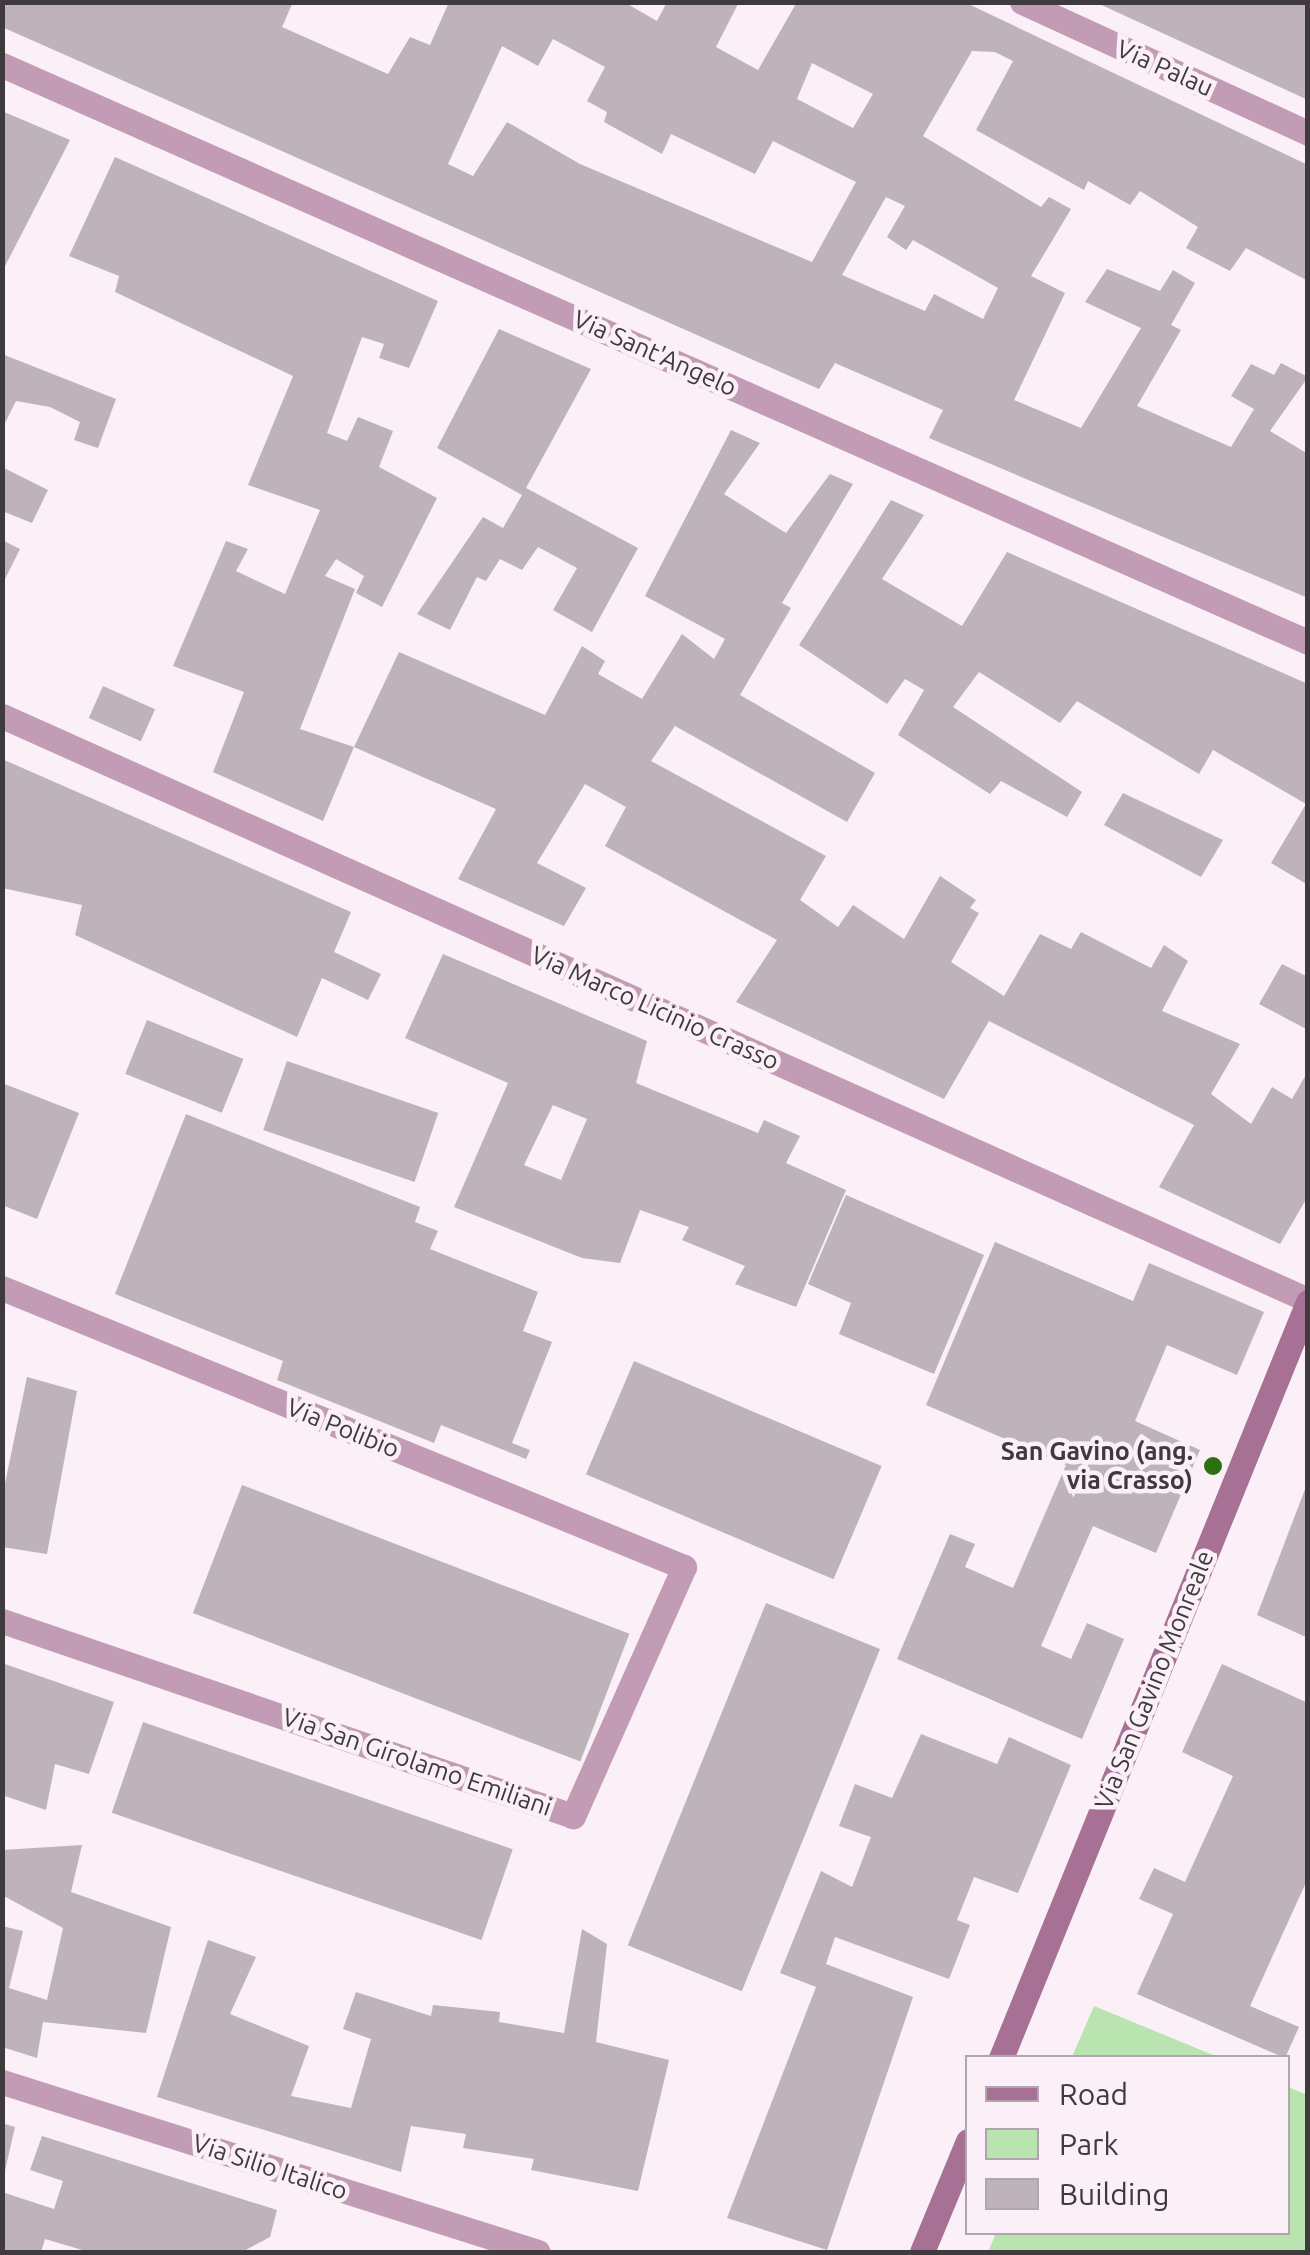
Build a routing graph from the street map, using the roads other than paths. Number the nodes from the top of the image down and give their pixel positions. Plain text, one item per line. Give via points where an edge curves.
1 (1022, 2) edge
2 (2, 65) edge
3 (1308, 133) edge
4 (1308, 642) edge
5 (2, 716) edge
6 (2, 1288) edge
7 (1308, 1301) edge
8 (684, 1566) joint
9 (2, 1621) edge
10 (1002, 2055) edge
11 (2, 2082) edge
12 (965, 2148) edge
13 (538, 2252) edge
14 (922, 2252) edge

1 - 3 street, Via Palau
2 - 4 street, Via Sant'Angelo
5 - 7 street, Via Marco Licinio Crasso
6 - 8 street, Via Polibio
7 - 10 street, Via San Gavino Monreale
8 - 9 street, Via San Girolamo Emiliani via 574,1816
11 - 13 street, Via Silio Italico
12 - 14 street

